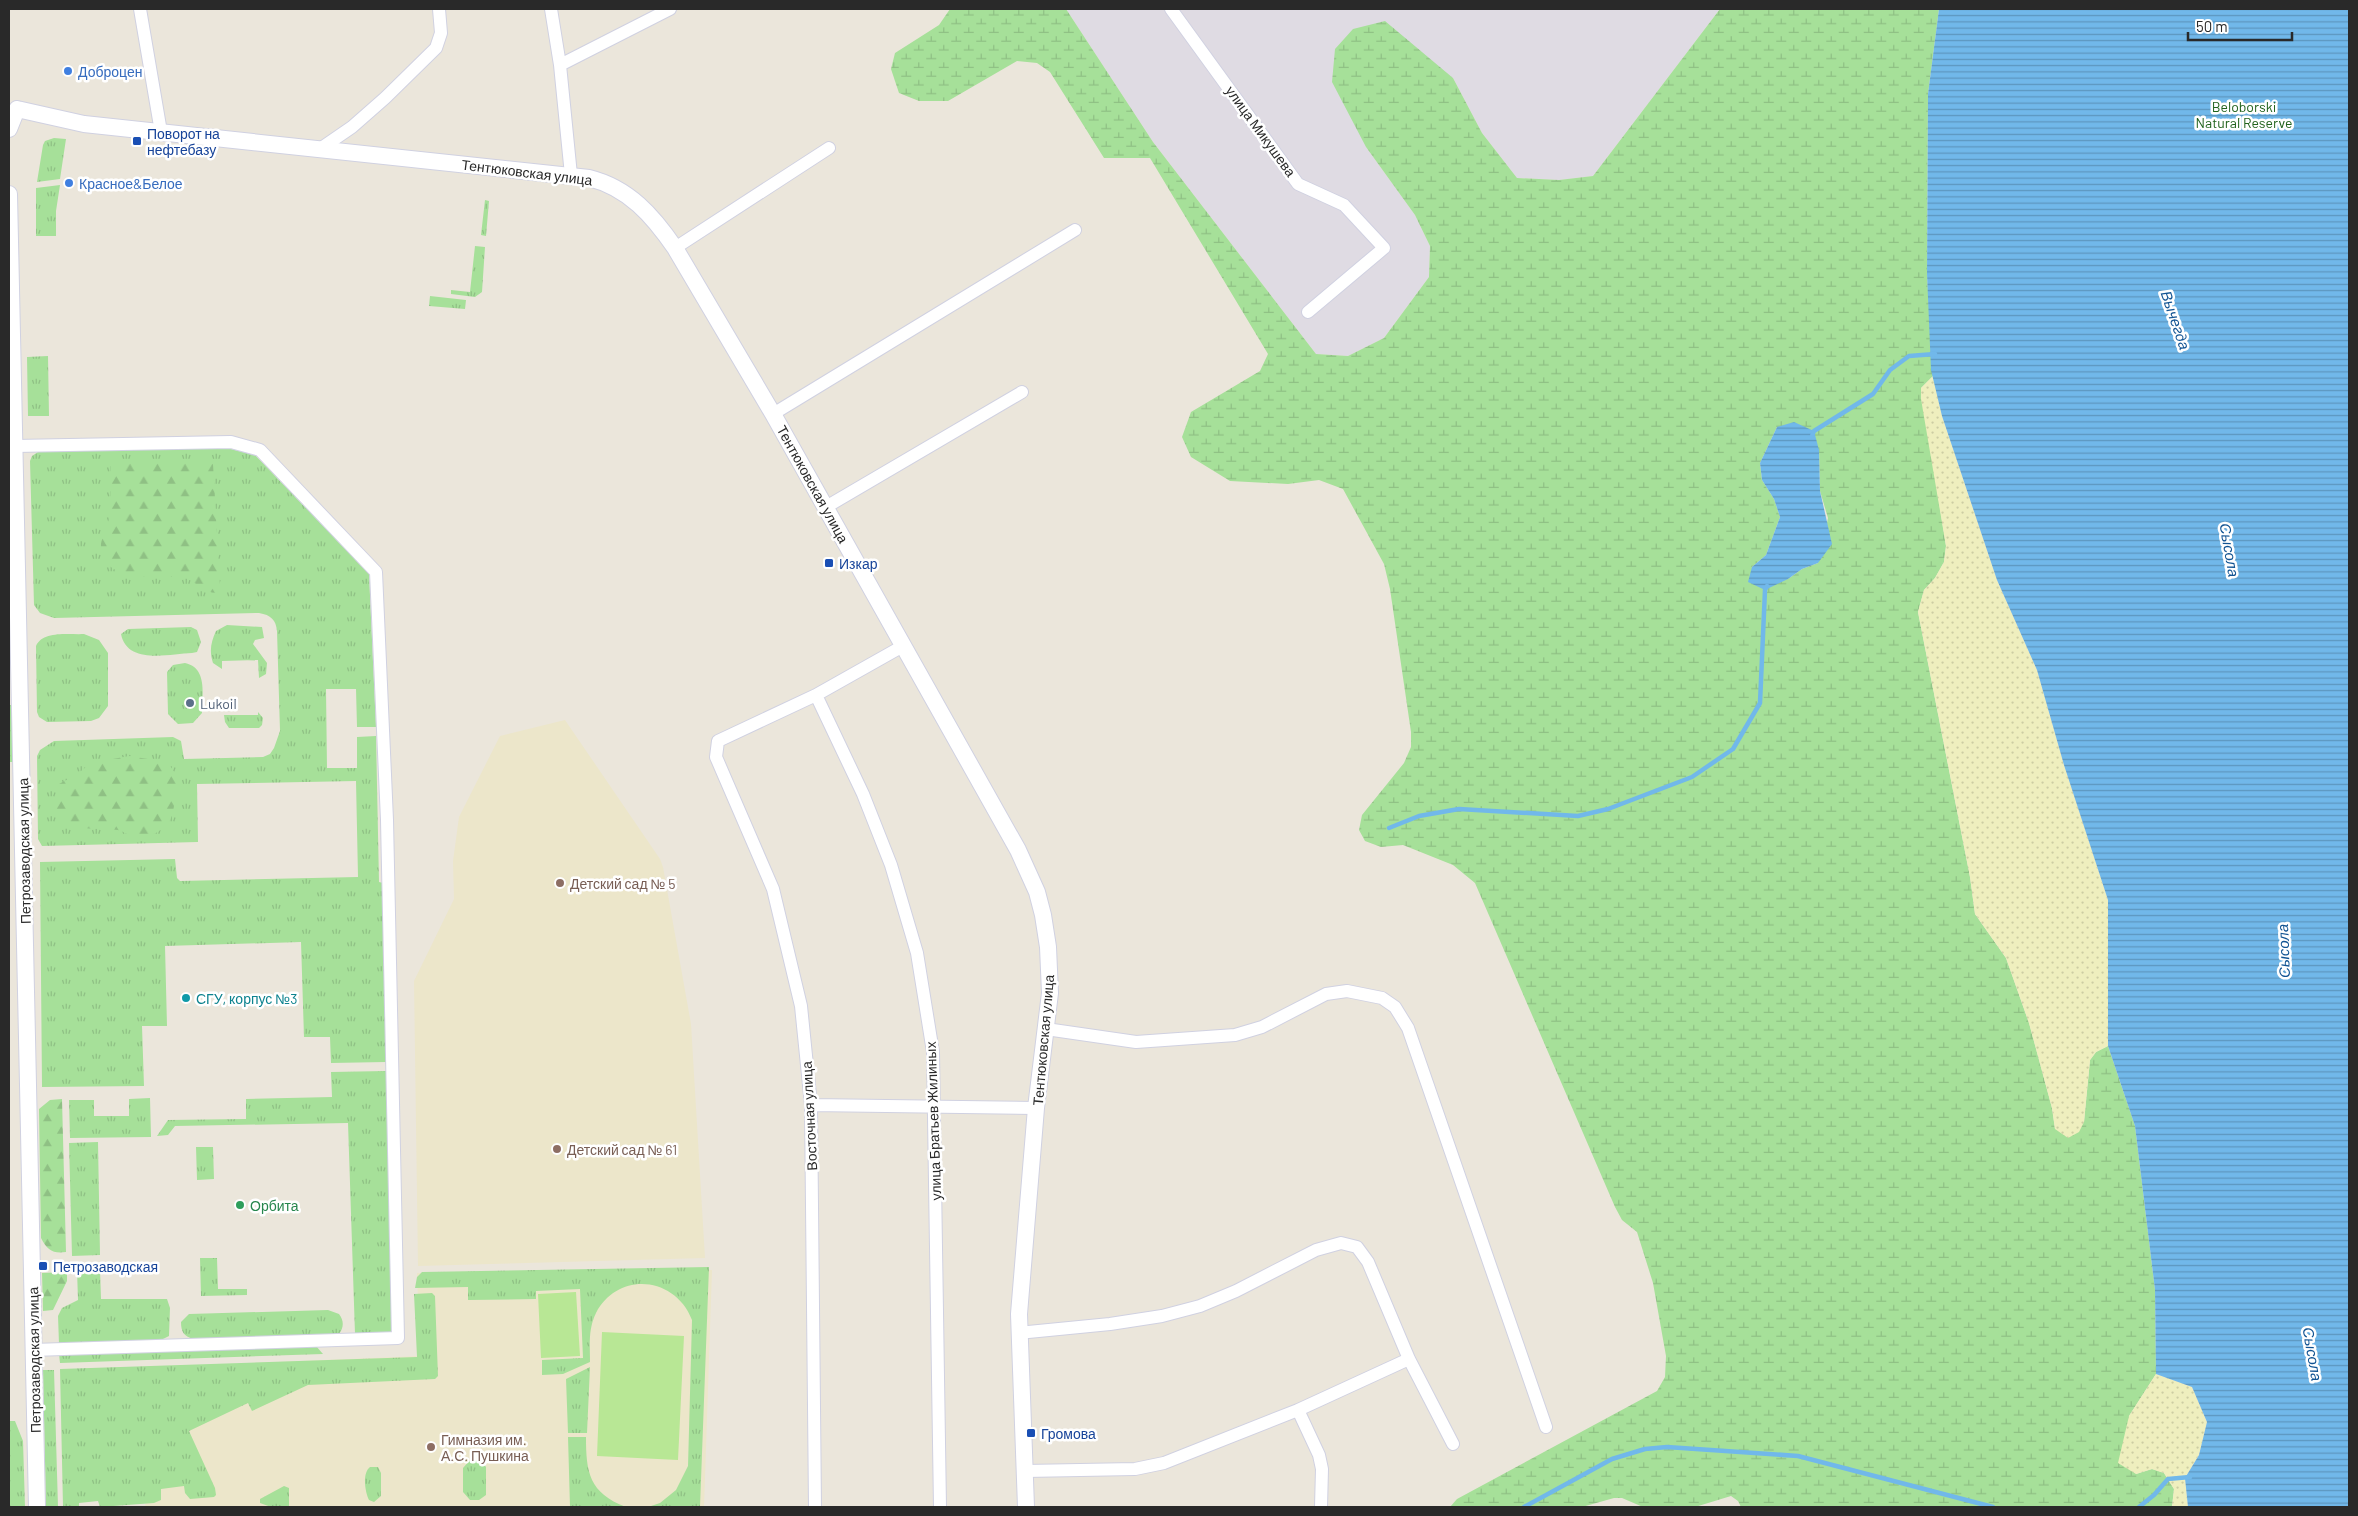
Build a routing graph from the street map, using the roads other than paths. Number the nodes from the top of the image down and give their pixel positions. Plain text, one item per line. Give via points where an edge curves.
1 (140, 9) edge
2 (439, 9) edge
3 (551, 9) edge
4 (670, 9) edge
5 (1171, 9) edge
6 (560, 65) junction
7 (13, 104) edge
8 (9, 129) edge
9 (160, 132) junction
10 (828, 148) dead end
11 (320, 149) junction
12 (571, 175) junction
13 (9, 194) edge
14 (1075, 230) dead end
15 (675, 248) junction
16 (1308, 312) dead end
17 (1022, 392) dead end
18 (773, 414) junction
19 (12, 446) edge
20 (826, 507) junction
21 (903, 646) junction
22 (816, 695) junction
23 (1046, 1029) junction
24 (811, 1106) junction
25 (934, 1106) junction
26 (1036, 1108) junction
27 (1018, 1333) junction
28 (33, 1350) junction
29 (1409, 1359) junction
30 (1298, 1410) junction
31 (1546, 1428) dead end
32 (1453, 1444) dead end
33 (1025, 1471) junction
34 (37, 1507) edge
35 (815, 1507) edge
36 (940, 1507) edge
37 (1026, 1507) edge
38 (1321, 1507) edge

1 - 9 street
2 - 11 street via 441,33 436,48 386,98
3 - 6 street
4 - 6 street
5 - 16 street, улица Микушева via 1298,184 1344,204 1384,248
6 - 12 street
7 - 8 street
7 - 9 street, Тентюковская улица via 84,124
9 - 11 street, Тентюковская улица
10 - 15 street
11 - 12 street, Тентюковская улица
12 - 15 street, Тентюковская улица via 600,181 634,200 648,212
13 - 19 street, Петрозаводская улица
14 - 18 street
15 - 18 street, Тентюковская улица
17 - 20 street
18 - 20 street, Тентюковская улица
19 - 28 street, Петрозаводская улица
19 - 28 street via 232,442 260,450 376,572 387,820 398,1338
20 - 21 street, Тентюковская улица
21 - 22 street
21 - 23 street, Тентюковская улица via 1018,850 1037,892 1048,947 1050,993
22 - 24 street, Восточная улица via 718,741 716,757 773,889 801,1006
22 - 25 street, улица Братьев Жилиных via 870,811 891,865 917,953 933,1052
23 - 26 street, Тентюковская улица
23 - 31 street via 1136,1042 1235,1035 1262,1027 1326,994 1347,991 1382,998 1395,1007 1408,1028
24 - 25 street
24 - 35 street, Восточная улица
25 - 26 street
25 - 36 street, улица Братьев Жилиных
26 - 27 street, Тентюковская улица
27 - 29 street via 1110,1324 1200,1306 1316,1250 1341,1244 1357,1247 1368,1262
27 - 33 street, Тентюковская улица
28 - 34 street, Петрозаводская улица
29 - 30 street
29 - 32 street
30 - 33 street via 1164,1463 1135,1469
30 - 38 street via 1319,1455
33 - 37 street, Тентюковская улица

